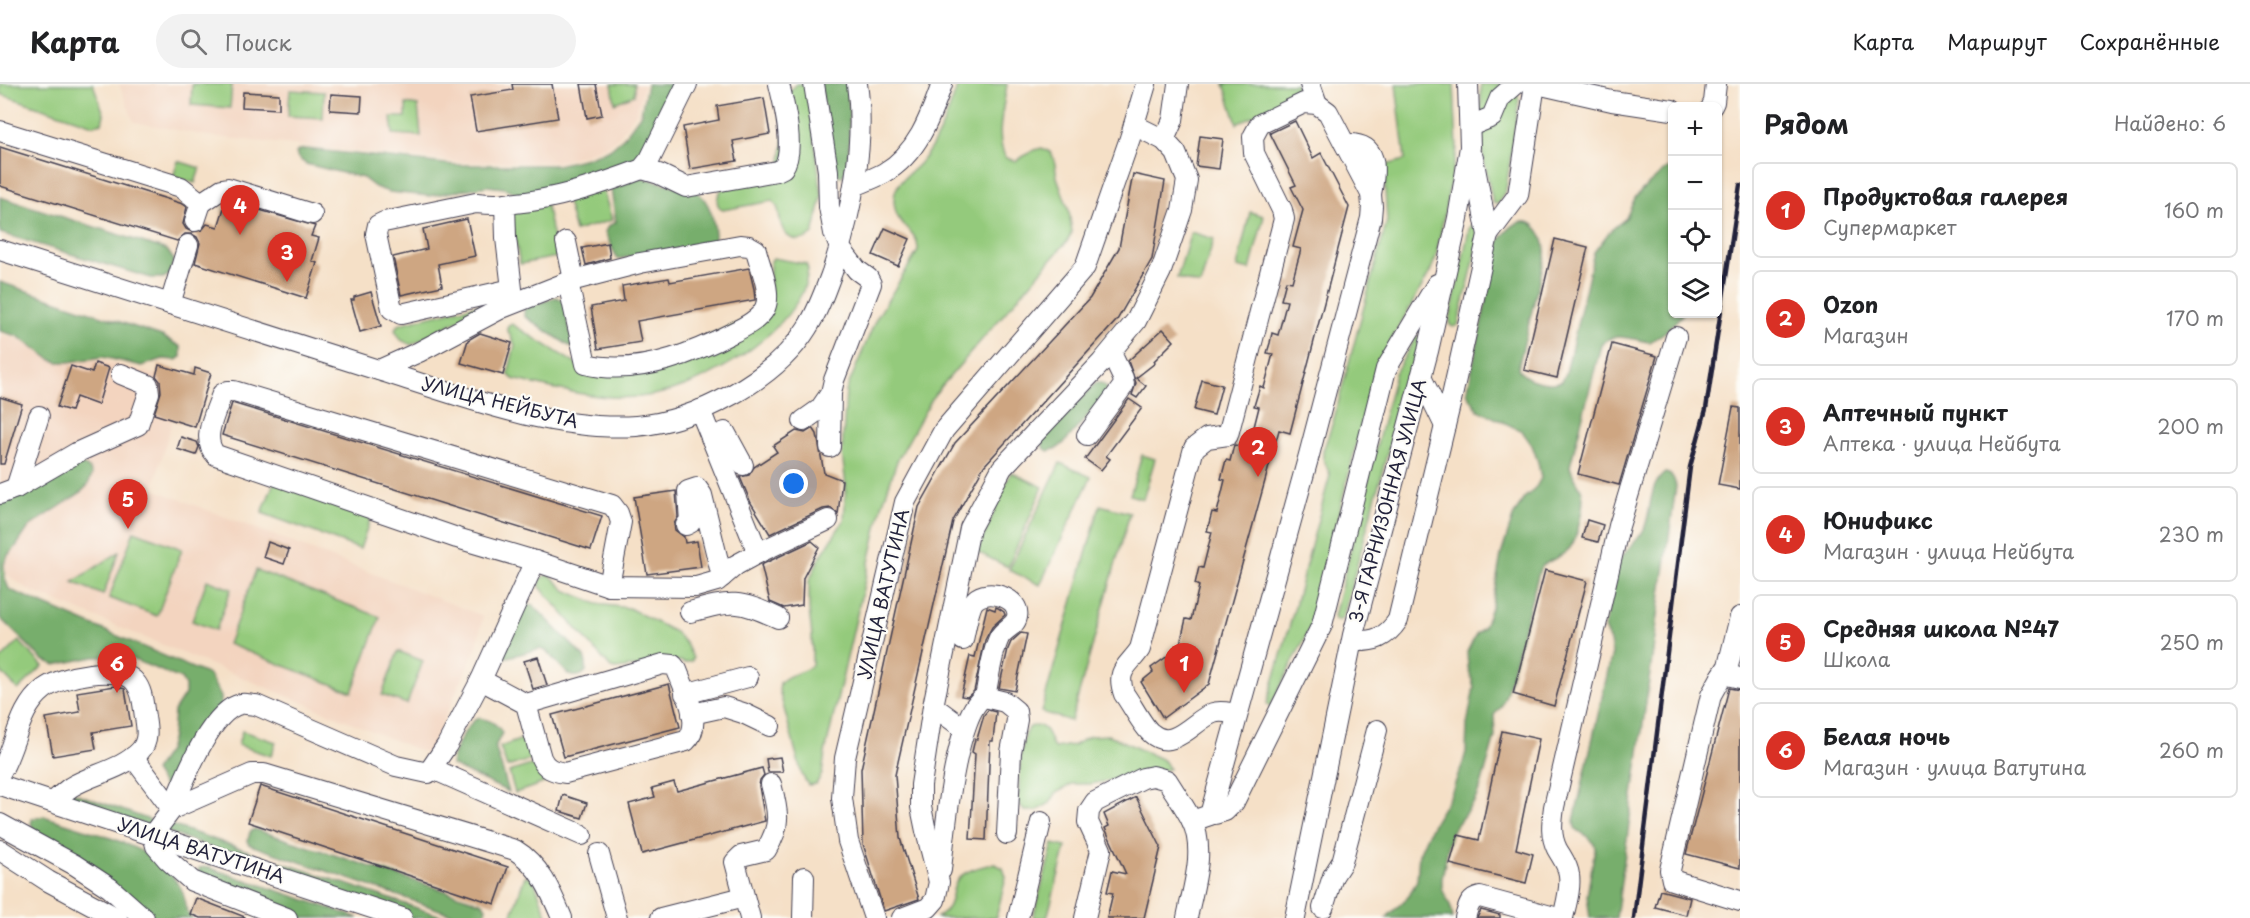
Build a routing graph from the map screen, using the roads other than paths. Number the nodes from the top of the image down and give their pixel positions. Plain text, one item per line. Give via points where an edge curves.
1 (780, 84) edge
2 (814, 84) edge
3 (857, 84) edge
4 (942, 84) edge
5 (1146, 84) edge
6 (1178, 84) edge
7 (1310, 84) edge
8 (1468, 84) edge
9 (1516, 84) edge
10 (1536, 84) edge
11 (1716, 84) edge
12 (692, 85) edge
13 (1714, 102) edge
14 (1317, 104) junction
15 (1668, 109) edge
16 (1134, 125) junction
17 (1470, 126) junction
18 (0, 130) edge
19 (1164, 140) junction
20 (1470, 147) junction
21 (642, 169) junction
22 (854, 186) junction
23 (505, 203) junction
24 (312, 214) dead end
25 (1488, 235) junction
26 (566, 242) dead end
27 (188, 245) dead end
28 (840, 248) junction
29 (0, 250) edge
30 (1446, 269) junction
31 (571, 281) junction
32 (514, 295) junction
33 (170, 304) junction
34 (1676, 337) dead end
35 (1111, 353) junction
36 (379, 370) junction
37 (1422, 372) junction
38 (121, 374) dead end
39 (1458, 374) junction
40 (831, 393) junction
41 (700, 410) junction
42 (39, 416) dead end
43 (803, 421) dead end
44 (1445, 426) junction
45 (1087, 435) dead end
46 (711, 438) junction
47 (830, 447) dead end
48 (742, 465) dead end
49 (8, 491) edge
50 (828, 520) dead end
51 (711, 530) junction
52 (758, 553) junction
53 (535, 561) junction
54 (722, 577) junction
55 (609, 586) junction
56 (702, 587) junction
57 (1740, 617) edge
58 (778, 618) dead end
59 (963, 640) dead end
60 (1353, 641) junction
61 (748, 677) dead end
62 (1731, 677) edge
63 (481, 680) junction
64 (685, 694) junction
65 (985, 697) junction
66 (526, 704) junction
67 (933, 705) junction
68 (692, 714) junction
69 (1236, 714) junction
70 (770, 726) dead end
71 (963, 728) junction
72 (1377, 729) dead end
73 (133, 757) junction
74 (433, 769) junction
75 (0, 773) edge
76 (771, 784) dead end
77 (0, 785) edge
78 (53, 802) junction
79 (171, 809) junction
80 (1215, 814) dead end
81 (1192, 821) junction
82 (1041, 822) dead end
83 (0, 824) edge
84 (153, 834) junction
85 (1007, 834) dead end
86 (582, 835) dead end
87 (0, 850) edge
88 (599, 854) dead end
89 (804, 878) dead end
90 (939, 882) junction
91 (744, 897) junction
92 (1740, 901) edge
93 (1297, 911) edge
94 (1331, 913) edge
95 (1535, 915) edge
96 (117, 918) edge
97 (144, 918) edge
98 (287, 918) edge
99 (402, 918) edge
100 (562, 918) edge
101 (617, 918) edge
102 (661, 918) edge
103 (750, 918) edge
104 (803, 918) edge
105 (874, 918) edge
106 (902, 918) edge
107 (1018, 918) edge
108 (1085, 918) edge
109 (1187, 918) edge
110 (1466, 918) edge
111 (1558, 918) edge
112 (1563, 918) edge

1 - 21 street via 788,125 788,156 783,168 686,187
2 - 28 street via 828,171 831,223
3 - 22 street, УЛИЦА НЕЙБУТА via 859,140
4 - 22 street via 928,121 906,156 883,174
5 - 16 street, УЛИЦА ВАТУТИНА
6 - 19 street via 1173,120
7 - 14 street
8 - 17 street, 3-Я ГАРНИЗОННАЯ УЛИЦА
9 - 17 street via 1500,98 1492,117
10 - 15 street
10 - 25 street via 1518,195
11 - 13 street
12 - 21 street
14 - 69 street via 1328,112 1371,194 1371,218
14 - 69 street via 1304,103 1260,124 1253,137 1254,153 1284,219 1228,435 1207,438 1194,448 1140,649 1124,666 1122,675 1124,694 1150,734 1178,737 1212,713
16 - 19 street
16 - 105 street, УЛИЦА ВАТУТИНА via 1085,267 945,430 905,502 845,758 842,798 848,841
17 - 20 street, 3-Я ГАРНИЗОННАЯ УЛИЦА
18 - 24 street via 181,187 198,212 228,188
19 - 35 street via 1176,153 1187,180 1182,210 1153,289 1136,321
20 - 25 street
20 - 30 street, 3-Я ГАРНИЗОННАЯ УЛИЦА
21 - 23 street via 533,202
22 - 28 street, УЛИЦА НЕЙБУТА
23 - 32 street
23 - 32 street via 476,203 384,222 378,225 376,234 394,312
25 - 39 street
26 - 31 street
27 - 33 street
28 - 40 street via 871,284
28 - 41 street, УЛИЦА НЕЙБУТА via 820,306 786,355 731,395
29 - 33 street, УЛИЦА НЕЙБУТА
30 - 37 street, 3-Я ГАРНИЗОННАЯ УЛИЦА
30 - 80 street via 1386,369 1322,625 1234,802
31 - 31 street via 640,263 740,245 756,250 768,297 764,311 744,327 705,347 671,360 599,368 586,364
31 - 32 street
32 - 36 street via 418,352
33 - 36 street, УЛИЦА НЕЙБУТА
34 - 112 street via 1619,526 1553,813 1551,832 1569,875
35 - 45 street via 1124,384
35 - 67 street via 1002,468 970,528
36 - 41 street, УЛИЦА НЕЙБУТА via 563,423 638,426
37 - 39 street
37 - 44 street
37 - 60 street, 3-Я ГАРНИЗОННАЯ УЛИЦА
38 - 49 street via 148,385 138,425 78,452
39 - 44 street
40 - 43 street via 820,409
40 - 47 street
41 - 46 street
42 - 49 street
44 - 60 street via 1398,620 1379,639
46 - 48 street via 725,432
46 - 52 street
50 - 52 street
51 - 51 street via 702,495 692,488 687,495 688,524
51 - 54 street
52 - 54 street
53 - 55 street
53 - 55 street via 216,454 210,449 208,437 222,394 234,391 612,505 621,522
53 - 63 street
54 - 56 street
55 - 56 street
56 - 58 street via 699,609 732,602 747,604
57 - 62 street via 1728,666
59 - 65 street via 976,598 999,594 1015,608 1015,621 999,639
60 - 93 street, 3-Я ГАРНИЗОННАЯ УЛИЦА
61 - 64 street
62 - 92 street via 1711,695 1670,876 1672,880
63 - 66 street
63 - 74 street
64 - 66 street via 677,670 673,665 663,664
64 - 68 street
65 - 71 street
65 - 85 street via 1005,702 1016,711
66 - 68 street via 544,765 565,773 686,741 692,734
67 - 71 street
67 - 90 street via 924,755 921,807
68 - 70 street via 724,707
69 - 81 street via 1210,815
71 - 90 street
72 - 94 street via 1342,862 1333,876
73 - 75 street via 147,735 141,692 135,680 111,673 80,675 45,688 33,702 20,720
73 - 78 street via 71,788
73 - 79 street
74 - 79 street via 428,773 396,766 256,705 241,704 229,710 206,735
74 - 86 street
76 - 91 street via 778,813 774,837 766,850 741,856 735,862
77 - 78 street, УЛИЦА ВАТУТИНА
78 - 84 street, УЛИЦА ВАТУТИНА
79 - 84 street
79 - 100 street via 252,774 264,774 515,850 544,879
81 - 108 street via 1167,780 1153,776 1095,802 1088,822 1101,850
81 - 109 street via 1198,854
82 - 107 street
83 - 97 street via 75,865 110,888
84 - 98 street via 156,846 192,881
84 - 99 street, УЛИЦА ВАТУТИНА
87 - 96 street
88 - 101 street
89 - 104 street
90 - 106 street via 935,900 928,908
91 - 102 street
91 - 103 street
93 - 94 street
95 - 110 street via 1480,897 1470,902
95 - 111 street

